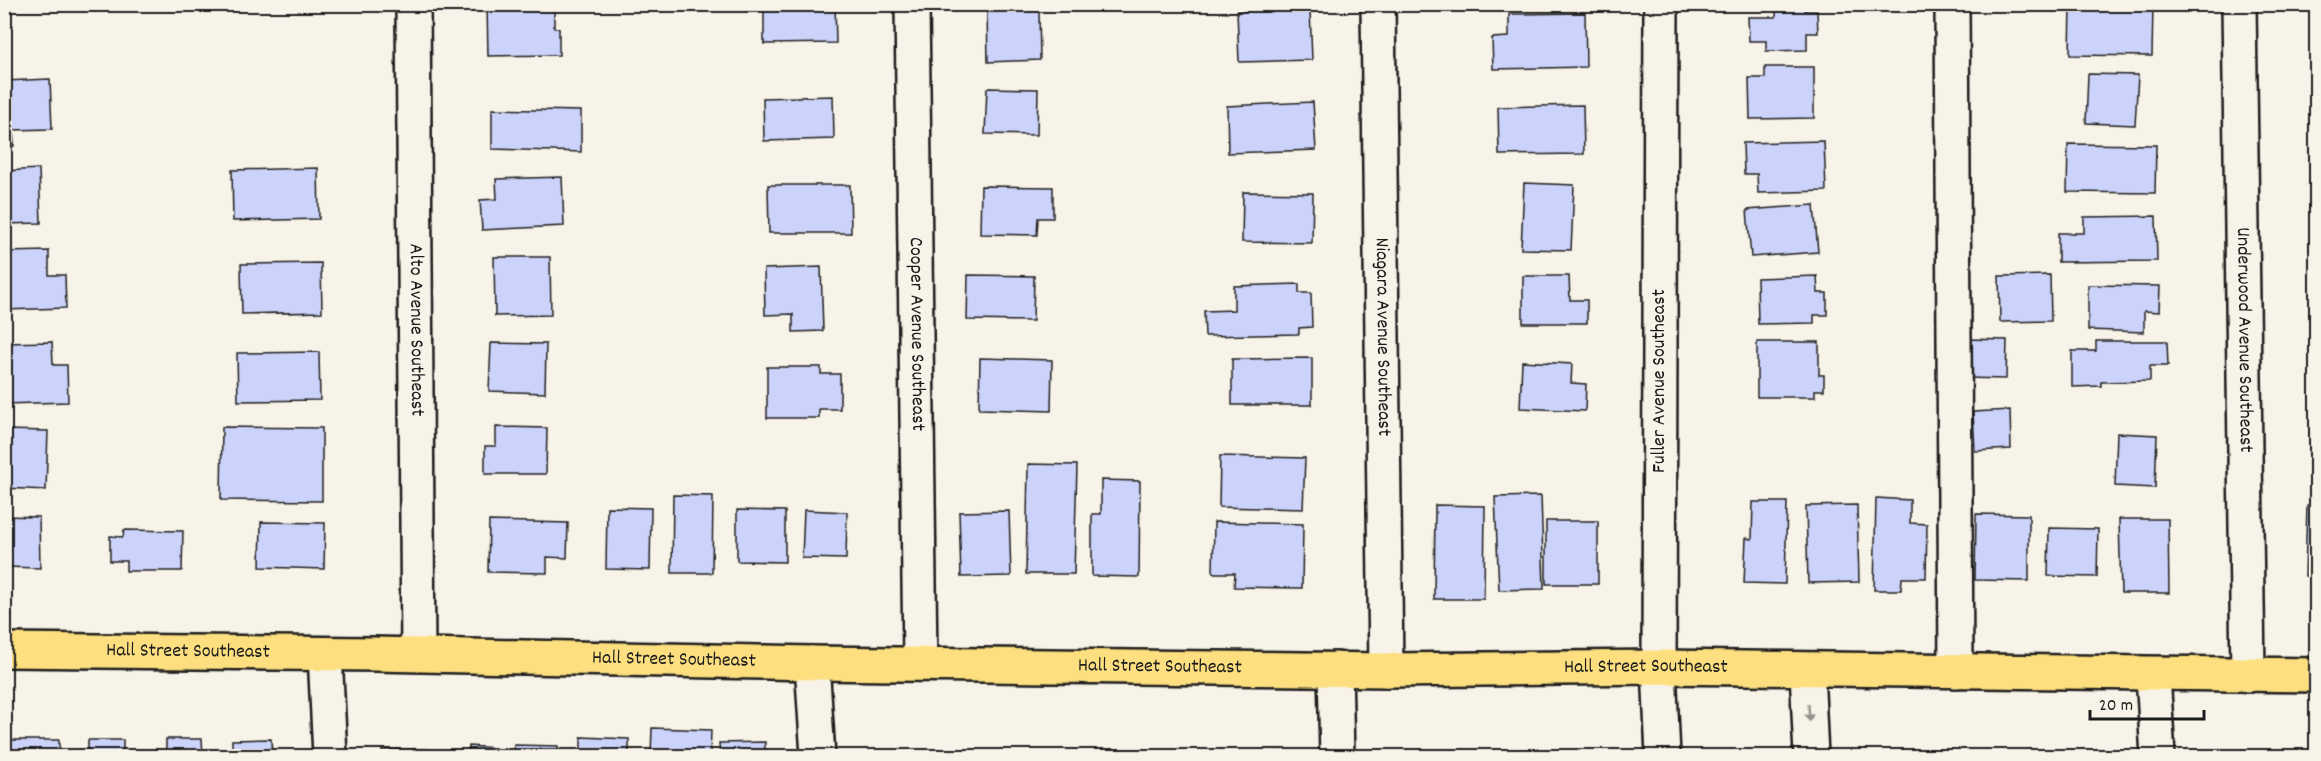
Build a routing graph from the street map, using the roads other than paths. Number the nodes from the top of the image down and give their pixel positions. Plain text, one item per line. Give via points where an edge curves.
1 (413, 4) edge
2 (912, 4) edge
3 (1378, 4) edge
4 (1661, 4) edge
5 (1952, 4) edge
6 (2239, 4) edge
7 (4, 650) edge
8 (325, 654) junction
9 (418, 654) junction
10 (812, 663) junction
11 (920, 663) junction
12 (1659, 667) junction
13 (1335, 669) junction
14 (1386, 670) junction
15 (1807, 670) junction
16 (1956, 672) junction
17 (2153, 675) junction
18 (2248, 675) junction
19 (2316, 675) edge
20 (330, 756) edge
21 (818, 756) edge
22 (1337, 756) edge
23 (1663, 756) edge
24 (1811, 756) edge
25 (2158, 756) edge

1 - 9 street, Alto Avenue Southeast
2 - 11 street, Cooper Avenue Southeast
3 - 14 street, Niagara Avenue Southeast
4 - 12 street, Fuller Avenue Southeast
5 - 16 street
6 - 18 street, Underwood Avenue Southeast
7 - 8 main road, Hall Street Southeast
8 - 9 main road, Hall Street Southeast
8 - 20 street
9 - 10 main road, Hall Street Southeast
10 - 11 main road, Hall Street Southeast
10 - 21 street
11 - 13 main road, Hall Street Southeast
12 - 14 main road, Hall Street Southeast
12 - 15 main road, Hall Street Southeast
12 - 23 street, Fuller Avenue Southeast
13 - 14 main road, Hall Street Southeast
13 - 22 street
15 - 16 main road, Hall Street Southeast
15 -> 24 street
16 - 17 main road, Hall Street Southeast
17 - 18 main road, Hall Street Southeast
17 - 25 street
18 - 19 main road, Hall Street Southeast

